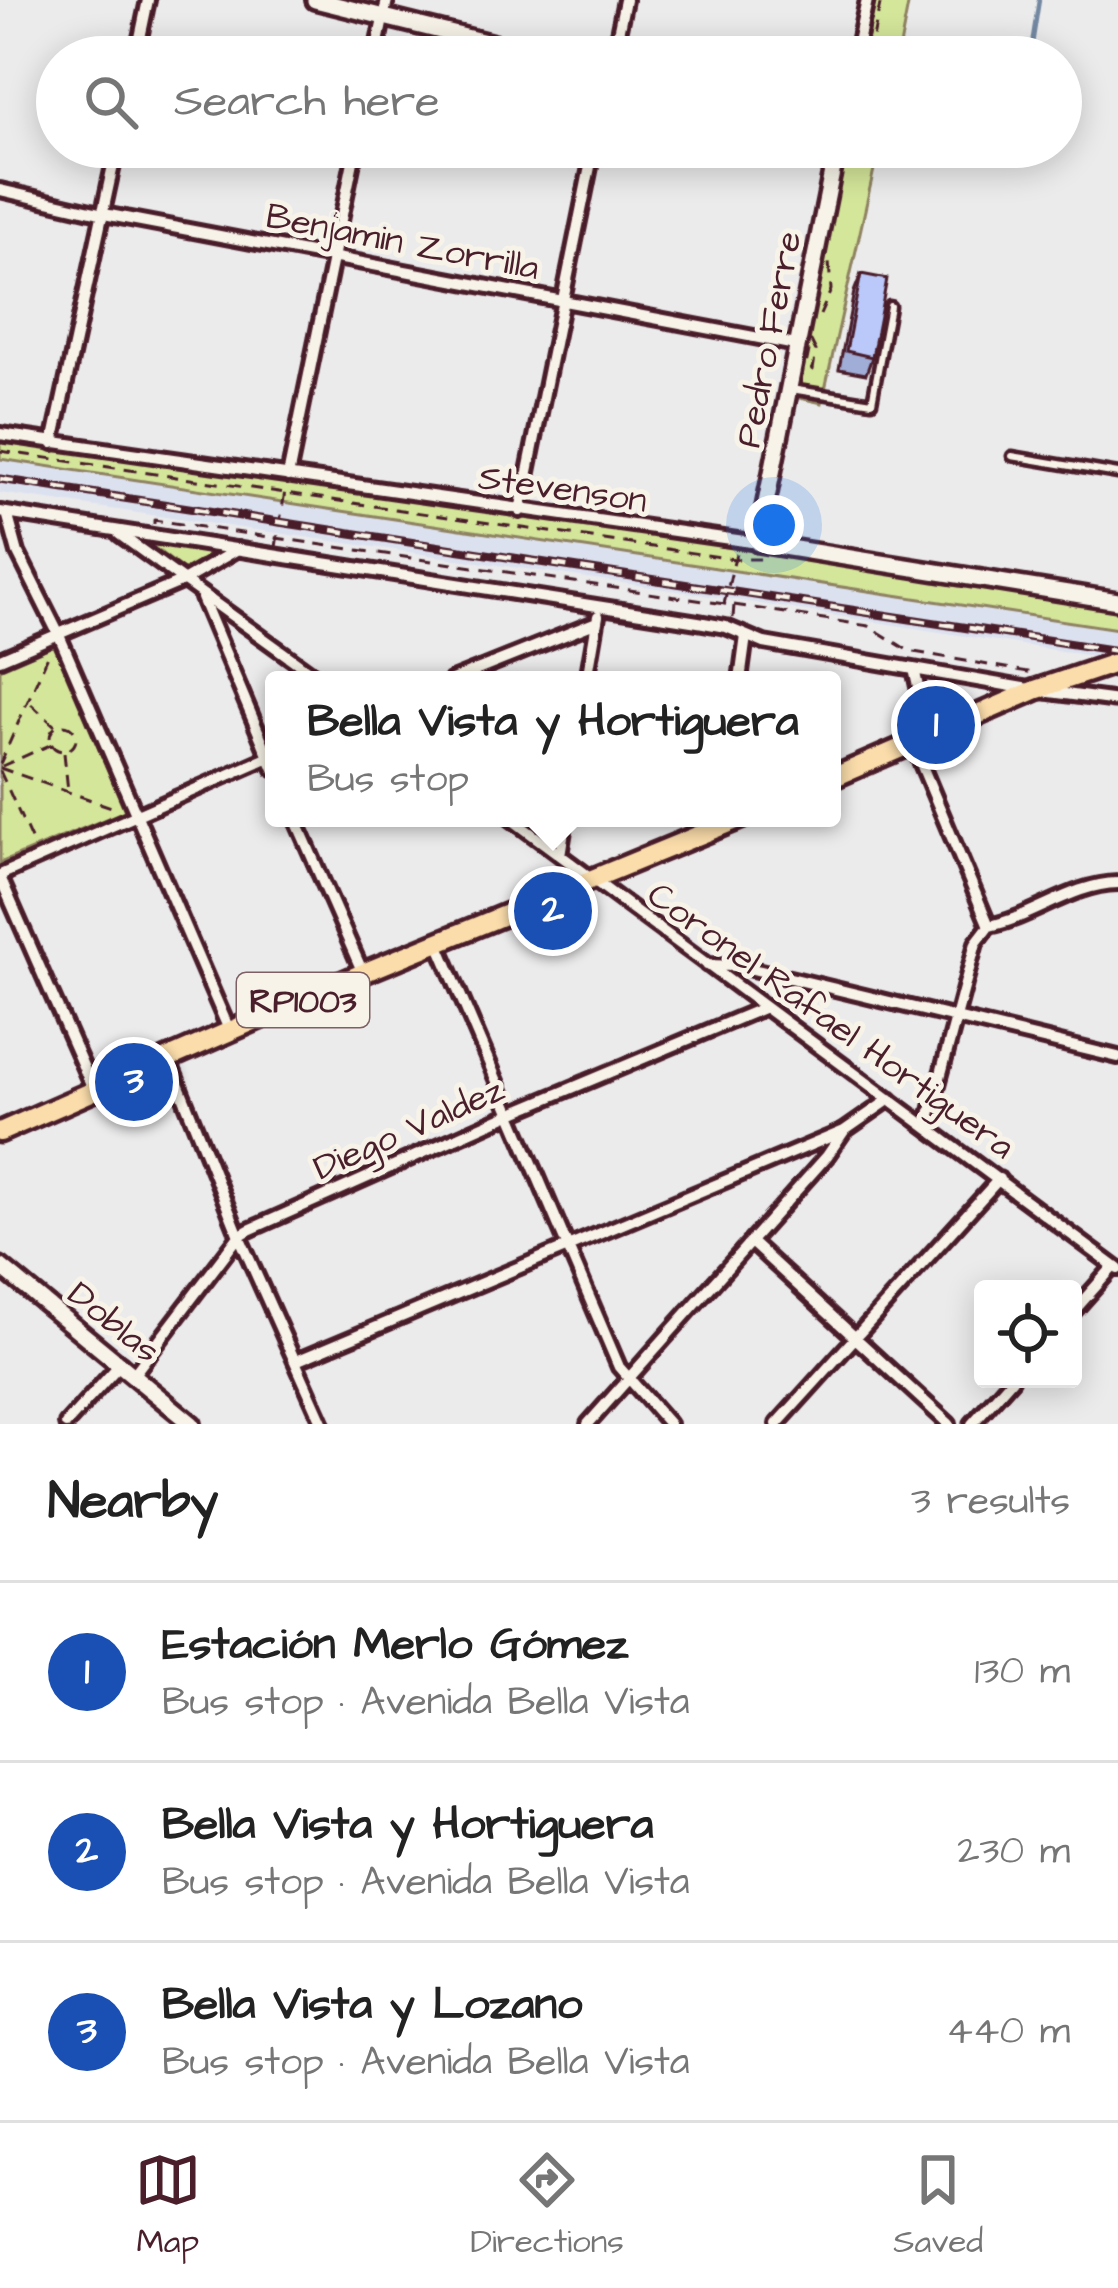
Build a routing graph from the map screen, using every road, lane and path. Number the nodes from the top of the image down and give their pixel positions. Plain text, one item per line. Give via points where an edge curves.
1 (148, 0) edge
2 (315, 0) edge
3 (625, 0) edge
4 (867, 0) edge
5 (881, 0) edge
6 (385, 8) edge
7 (140, 36) edge
8 (477, 36) edge
9 (617, 36) edge
10 (859, 36) edge
11 (873, 36) edge
12 (113, 168) edge
13 (352, 168) edge
14 (590, 168) edge
15 (833, 168) edge
16 (0, 190) edge
17 (104, 214) junction
18 (333, 257) junction
19 (827, 257) dead end
20 (820, 293) dead end
21 (828, 297) junction
22 (563, 300) junction
23 (890, 306) dead end
24 (815, 321) dead end
25 (796, 345) junction
26 (788, 388) junction
27 (0, 434) edge
28 (53, 443) junction
29 (0, 451) edge
30 (1012, 456) dead end
31 (1118, 474) edge
32 (288, 476) junction
33 (286, 490) junction
34 (520, 511) junction
35 (3, 512) edge
36 (117, 532) junction
37 (157, 538) junction
38 (278, 538) junction
39 (752, 548) junction
40 (238, 549) junction
41 (275, 554) junction
42 (734, 559) junction
43 (183, 581) junction
44 (201, 595) junction
45 (1118, 601) edge
46 (724, 604) junction
47 (734, 604) junction
48 (599, 607) junction
49 (596, 622) junction
50 (732, 630) junction
51 (58, 634) junction
52 (746, 636) junction
53 (0, 659) edge
54 (1118, 662) edge
55 (914, 669) junction
56 (308, 671) edge
57 (474, 671) edge
58 (588, 671) edge
59 (741, 671) edge
60 (1046, 671) dead end
61 (1035, 690) junction
62 (1118, 701) edge
63 (30, 702) junction
64 (56, 728) junction
65 (921, 739) junction
66 (52, 744) junction
67 (265, 744) edge
68 (64, 751) junction
69 (265, 763) edge
70 (0, 767) edge
71 (841, 774) edge
72 (68, 792) junction
73 (136, 816) junction
74 (299, 827) edge
75 (522, 827) edge
76 (565, 827) edge
77 (718, 827) edge
78 (560, 855) junction
79 (39, 857) junction
80 (0, 876) edge
81 (593, 879) junction
82 (1118, 884) edge
83 (989, 926) junction
84 (438, 943) junction
85 (704, 965) junction
86 (363, 973) junction
87 (763, 1008) junction
88 (956, 1017) junction
89 (230, 1032) junction
90 (1118, 1057) edge
91 (168, 1058) junction
92 (94, 1091) junction
93 (890, 1099) junction
94 (510, 1114) junction
95 (927, 1126) junction
96 (844, 1131) junction
97 (0, 1132) edge
98 (999, 1179) junction
99 (239, 1236) junction
100 (752, 1242) junction
101 (566, 1248) junction
102 (1116, 1268) edge
103 (2, 1272) edge
104 (1082, 1303) edge
105 (854, 1339) junction
106 (296, 1360) junction
107 (127, 1368) junction
108 (628, 1380) junction
109 (1004, 1388) edge
110 (66, 1424) edge
111 (192, 1424) edge
112 (323, 1424) edge
113 (588, 1424) edge
114 (669, 1424) edge
115 (777, 1424) edge
116 (949, 1424) edge
117 (972, 1424) edge

1 - 7 street
2 - 6 street
3 - 9 street
4 - 10 street
5 - 11 path
6 - 8 street
12 - 17 street
13 - 18 street
14 - 22 street
15 - 25 street, Pedro Ferre
16 - 17 street, Benjamin Zorrilla
17 - 18 street, Benjamin Zorrilla
17 - 28 street
18 - 22 street, Benjamin Zorrilla
18 - 32 street
19 - 21 path
20 - 21 path
21 - 24 path
22 - 25 street, Benjamin Zorrilla
22 - 34 street
23 - 26 lane via 872,402
25 - 26 street, Pedro Ferre
26 - 39 street, Pedro Ferre
27 - 28 street, Stevenson
28 - 32 street, Stevenson
29 - 33 path
30 - 31 lane
32 - 33 path
32 - 34 street, Stevenson
33 - 38 path
33 - 42 path
34 - 39 street, Stevenson
35 - 36 street
35 - 51 street
36 - 37 street
36 - 43 street
37 - 38 path via 154,520
37 - 40 street
38 - 41 path
38 - 46 path
39 - 42 path
39 - 42 path
39 - 45 street, Stevenson
40 - 41 street
40 - 43 street
41 - 48 street
42 - 46 path
43 - 44 street
43 - 51 street
44 - 56 street
44 - 67 street
46 - 47 path
47 - 50 path
47 - 60 path via 869,626 909,651
48 - 49 street
48 - 50 street
49 - 57 street
49 - 58 street
50 - 52 street
51 - 53 street
51 - 63 path
51 - 73 street
52 - 55 street
52 - 59 street
54 - 61 main road
55 - 61 street
55 - 65 street
61 - 62 street
61 - 65 main road
63 - 64 path
63 - 70 path
64 - 66 path
64 - 68 path via 74,732
65 - 71 main road
65 - 83 street
66 - 68 path
66 - 70 path
68 - 72 path
69 - 73 street
70 - 72 path
70 - 79 path
72 - 73 path
73 - 79 street
73 - 89 street
74 - 86 street
75 - 78 street, Coronel Rafael Hortiguera
76 - 78 street
77 - 81 main road, RP1003
78 - 81 street, Coronel Rafael Hortiguera
79 - 80 street
80 - 92 street
81 - 84 main road, RP1003
81 - 85 street, Coronel Rafael Hortiguera
82 - 83 street via 1085,887
83 - 88 street via 976,943
84 - 86 main road, RP1003
84 - 94 street
85 - 87 street, Coronel Rafael Hortiguera
85 - 88 street via 740,966
86 - 89 main road, RP1003
87 - 93 street, Coronel Rafael Hortiguera
87 - 94 street, Diego Valdez
88 - 90 street
88 - 95 street
89 - 91 main road, RP1003
91 - 92 main road, RP1003
91 - 99 street
92 - 97 main road, RP1003
93 - 95 street, Coronel Rafael Hortiguera
93 - 96 street
94 - 99 street, Diego Valdez
94 - 101 street
95 - 98 street, Coronel Rafael Hortiguera
96 - 100 street
96 - 101 street
98 - 102 street, Coronel Rafael Hortiguera
98 - 105 street
99 - 106 street
99 - 107 street, Diego Valdez
100 - 105 street
100 - 108 street
101 - 106 street
101 - 108 street
102 - 104 street
103 - 107 street, Doblas
105 - 115 street
105 - 116 street
106 - 112 street
107 - 110 street, Diego Valdez
107 - 111 street, Doblas
108 - 113 street
108 - 114 street
109 - 117 street

